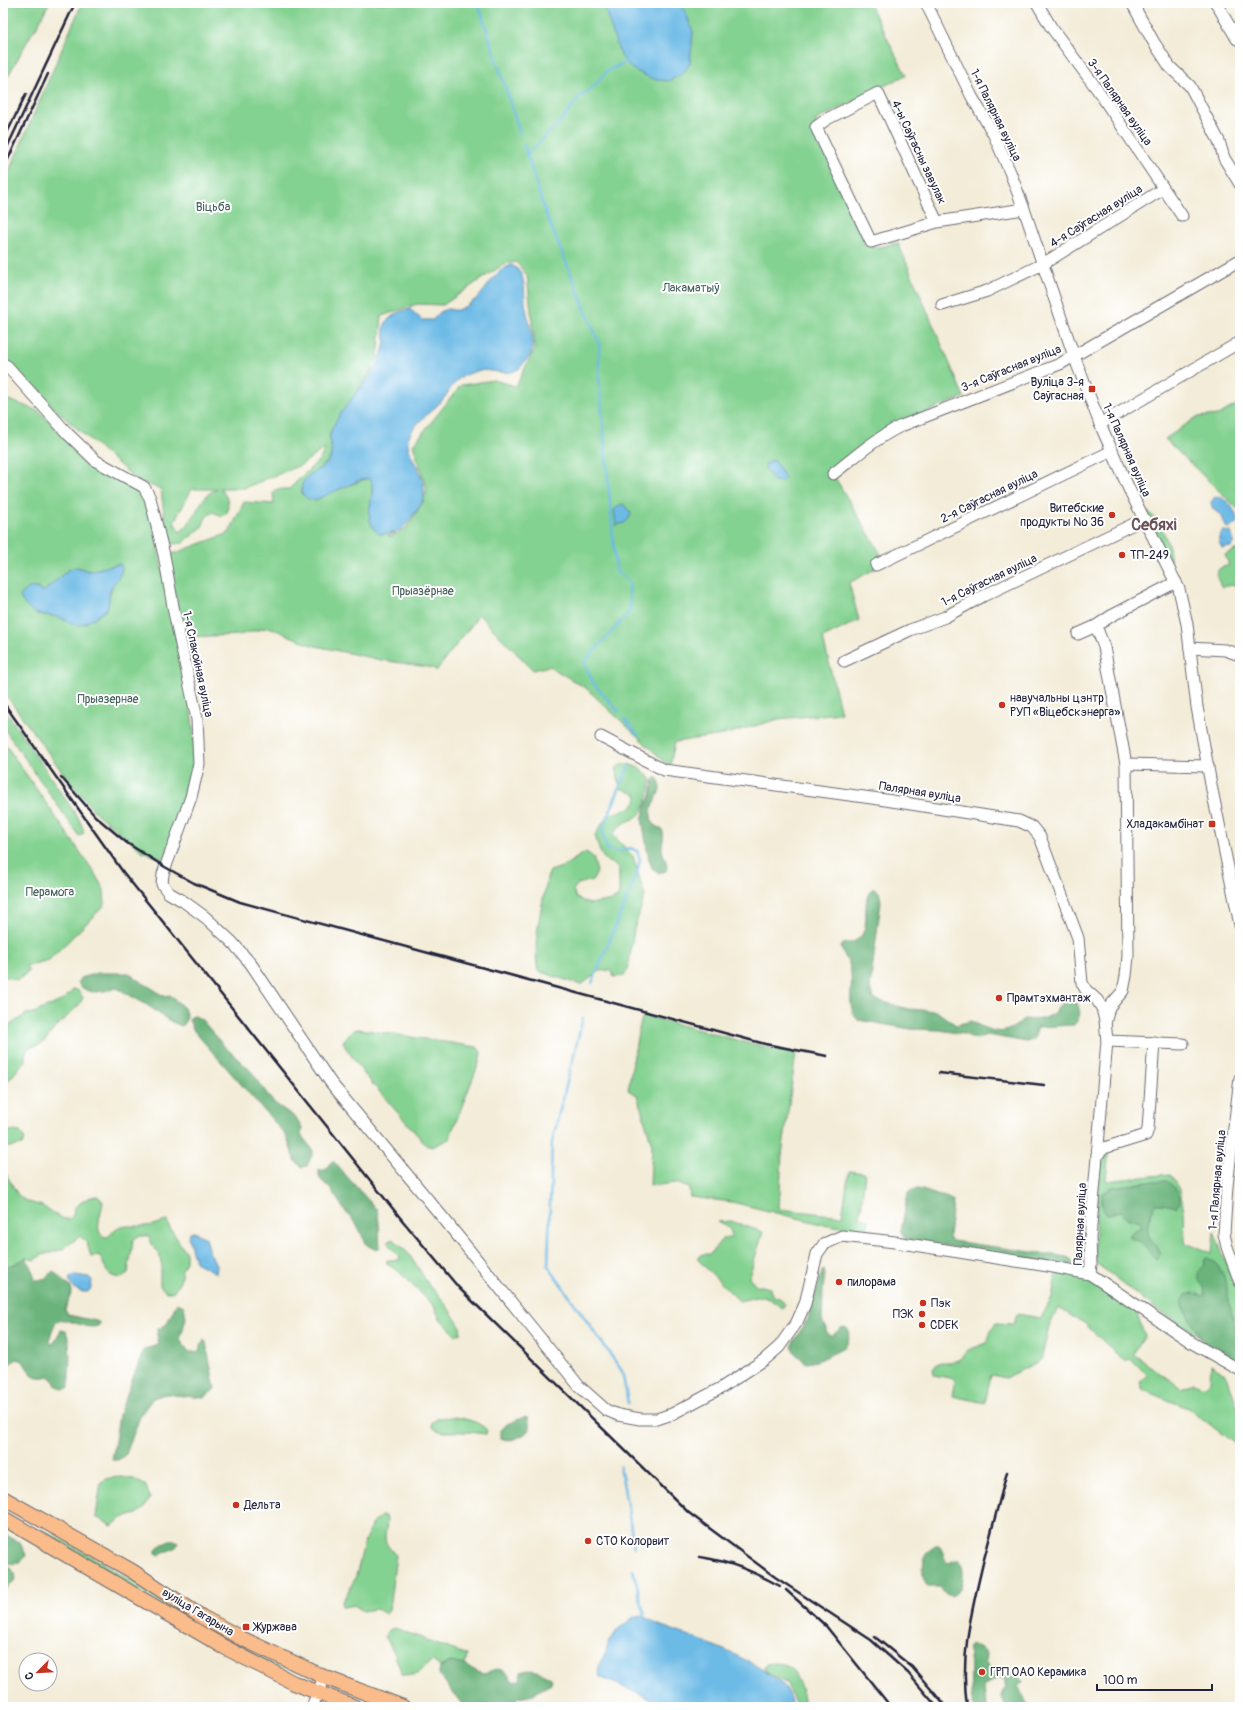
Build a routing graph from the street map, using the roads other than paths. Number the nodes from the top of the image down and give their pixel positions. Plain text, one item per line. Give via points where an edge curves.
1 (926, 3) edge
2 (1038, 3) edge
3 (1132, 3) edge
4 (1216, 3) edge
5 (1237, 39) dead end
6 (1240, 184) edge
7 (1163, 189) junction
8 (1024, 209) junction
9 (1182, 216) dead end
10 (937, 222) junction
11 (1240, 260) edge
12 (1043, 264) junction
13 (942, 305) dead end
14 (1240, 342) edge
15 (1074, 356) junction
16 (3, 364) edge
17 (1100, 424) junction
18 (1112, 451) junction
19 (833, 474) dead end
20 (1144, 519) junction
21 (876, 565) dead end
22 (1176, 582) junction
23 (1096, 626) junction
24 (1078, 634) dead end
25 (1190, 648) junction
26 (1240, 655) edge
27 (844, 660) dead end
28 (601, 736) dead end
29 (1126, 764) junction
30 (1208, 766) junction
31 (1240, 926) edge
32 (1105, 1021) junction
33 (1107, 1040) junction
34 (1154, 1042) junction
35 (1183, 1044) dead end
36 (1240, 1078) edge
37 (1097, 1155) junction
38 (1090, 1274) junction
39 (1240, 1282) edge
40 (1240, 1370) edge
41 (3, 1498) edge
42 (28, 1512) junction
43 (3, 1518) edge
44 (49, 1524) junction
45 (20, 1528) junction
46 (40, 1539) junction
47 (324, 1677) junction
48 (318, 1692) junction
49 (312, 1707) edge
50 (356, 1707) edge
51 (403, 1707) edge

1 - 8 street, 1-я Палярная вуліца via 972,97 993,133
2 - 7 street, 3-я Палярная вуліца via 1051,27 1097,89
3 - 6 street via 1170,67 1190,86 1219,141 1224,158
4 - 5 street
7 - 9 street, 3-я Палярная вуліца
7 - 12 street, 4-я Саўгасная вуліца
8 - 10 street, 4-ы Саўгасны завулак
8 - 12 street, 1-я Палярная вуліца
10 - 10 street, 4-ы Саўгасны завулак via 871,242 816,127 878,92
11 - 15 street, 3-я Саўгасная вуліца
12 - 13 street, 4-я Саўгасная вуліца via 987,291
12 - 15 street, 1-я Палярная вуліца
14 - 17 street
15 - 17 street, 1-я Палярная вуліца
15 - 19 street, 3-я Саўгасная вуліца via 1060,364 901,426 876,440
16 - 38 street, 1-я Спакойная вуліца via 96,461 144,487 150,498 197,720 199,764 191,797 163,874 162,884 169,893 205,917 251,964 331,1083 579,1386 606,1410 640,1419 657,1419 672,1414 721,1388 764,1360 779,1347 797,1322 807,1298 817,1254 824,1244 842,1236 1041,1264
17 - 18 street, 1-я Палярная вуліца
18 - 20 street, 1-я Палярная вуліца
18 - 21 street, 2-я Саўгасная вуліца
20 - 22 street, 1-я Палярная вуліца
20 - 27 street, 1-я Саўгасная вуліца via 983,596 945,617
22 - 23 street
22 - 25 street, 1-я Палярная вуліца via 1182,599
23 - 24 street
23 - 29 street, Палярная вуліца via 1104,647
25 - 26 street via 1225,650
25 - 30 street, 1-я Палярная вуліца
28 - 32 street, Палярная вуліца via 664,770 879,799 1025,823 1040,837 1078,938 1082,983 1098,1000
29 - 30 street
29 - 32 street, Палярная вуліца via 1128,956 1123,991 1109,1007
30 - 31 street, 1-я Палярная вуліца
32 - 33 street, Палярная вуліца
33 - 34 street
33 - 37 street, Палярная вуліца
34 - 35 street
34 - 37 street via 1146,1135 1104,1148
36 - 39 street, 1-я Палярная вуліца via 1224,1234
37 - 38 street, Палярная вуліца via 1090,1238
38 - 40 street, Палярная вуліца via 1194,1344
41 - 42 main road, вуліца Гагарына
42 - 44 main road, вуліца Гагарына
42 - 45 main road via 31,1523
43 - 45 main road, вуліца Гагарына
44 - 46 main road via 39,1529
44 - 47 main road, вуліца Гагарына via 132,1571 202,1617
45 - 46 main road, вуліца Гагарына
46 - 48 main road, вуліца Гагарына via 224,1647 290,1681
47 - 48 street
47 - 51 main road, вуліца Гагарына
48 - 49 street
48 - 50 main road, вуліца Гагарына

